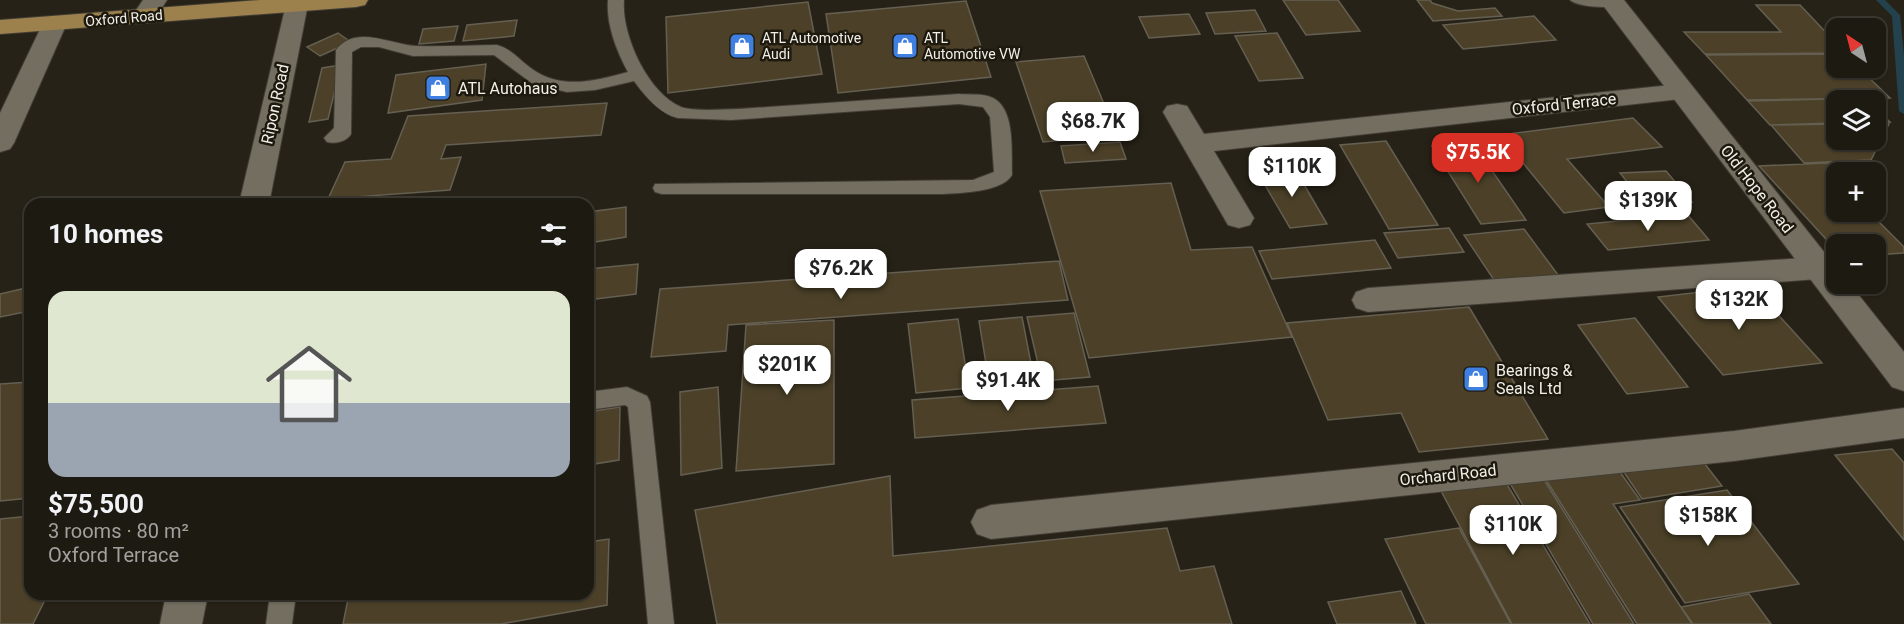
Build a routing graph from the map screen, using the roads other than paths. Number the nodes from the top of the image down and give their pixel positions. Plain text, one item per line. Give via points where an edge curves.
1 (356, 0) edge
2 (616, 0) edge
3 (1578, 0) edge
4 (1613, 2) edge
5 (296, 4) junction
6 (149, 8) edge
7 (55, 23) junction
8 (0, 27) edge
9 (638, 75) junction
10 (1680, 92) junction
11 (1177, 112) dead end
12 (333, 138) dead end
13 (0, 143) edge
14 (1197, 144) junction
15 (662, 189) dead end
16 (255, 198) edge
17 (1239, 218) dead end
18 (1818, 268) junction
19 (1368, 300) dead end
20 (1904, 377) edge
21 (594, 400) edge
22 (1904, 423) edge
23 (991, 522) dead end
24 (185, 600) edge
25 (282, 600) edge
26 (181, 624) edge
27 (279, 624) edge
28 (661, 624) edge

1 - 5 main road, Oxford Road
2 - 9 lane via 615,11 628,57
3 - 4 lane
4 - 10 street, Old Hope Road
5 - 6 main road, Oxford Road
5 - 16 street, Ripon Road
6 - 7 main road, Oxford Road
7 - 8 main road, Oxford Road
7 - 13 street
9 - 12 lane via 573,89 549,86 496,50 413,51 379,42 357,43 344,50 343,128 342,134
9 - 15 lane via 652,94 678,113 731,115 959,99 988,102 999,116 1003,175 975,186
10 - 14 street, Oxford Terrace
10 - 18 street, Old Hope Road
11 - 14 street
14 - 17 street
18 - 19 street
18 - 20 street, Old Hope Road
21 - 28 lane via 627,396 639,402
22 - 23 street, Orchard Road via 1734,446
24 - 26 street
25 - 27 lane

